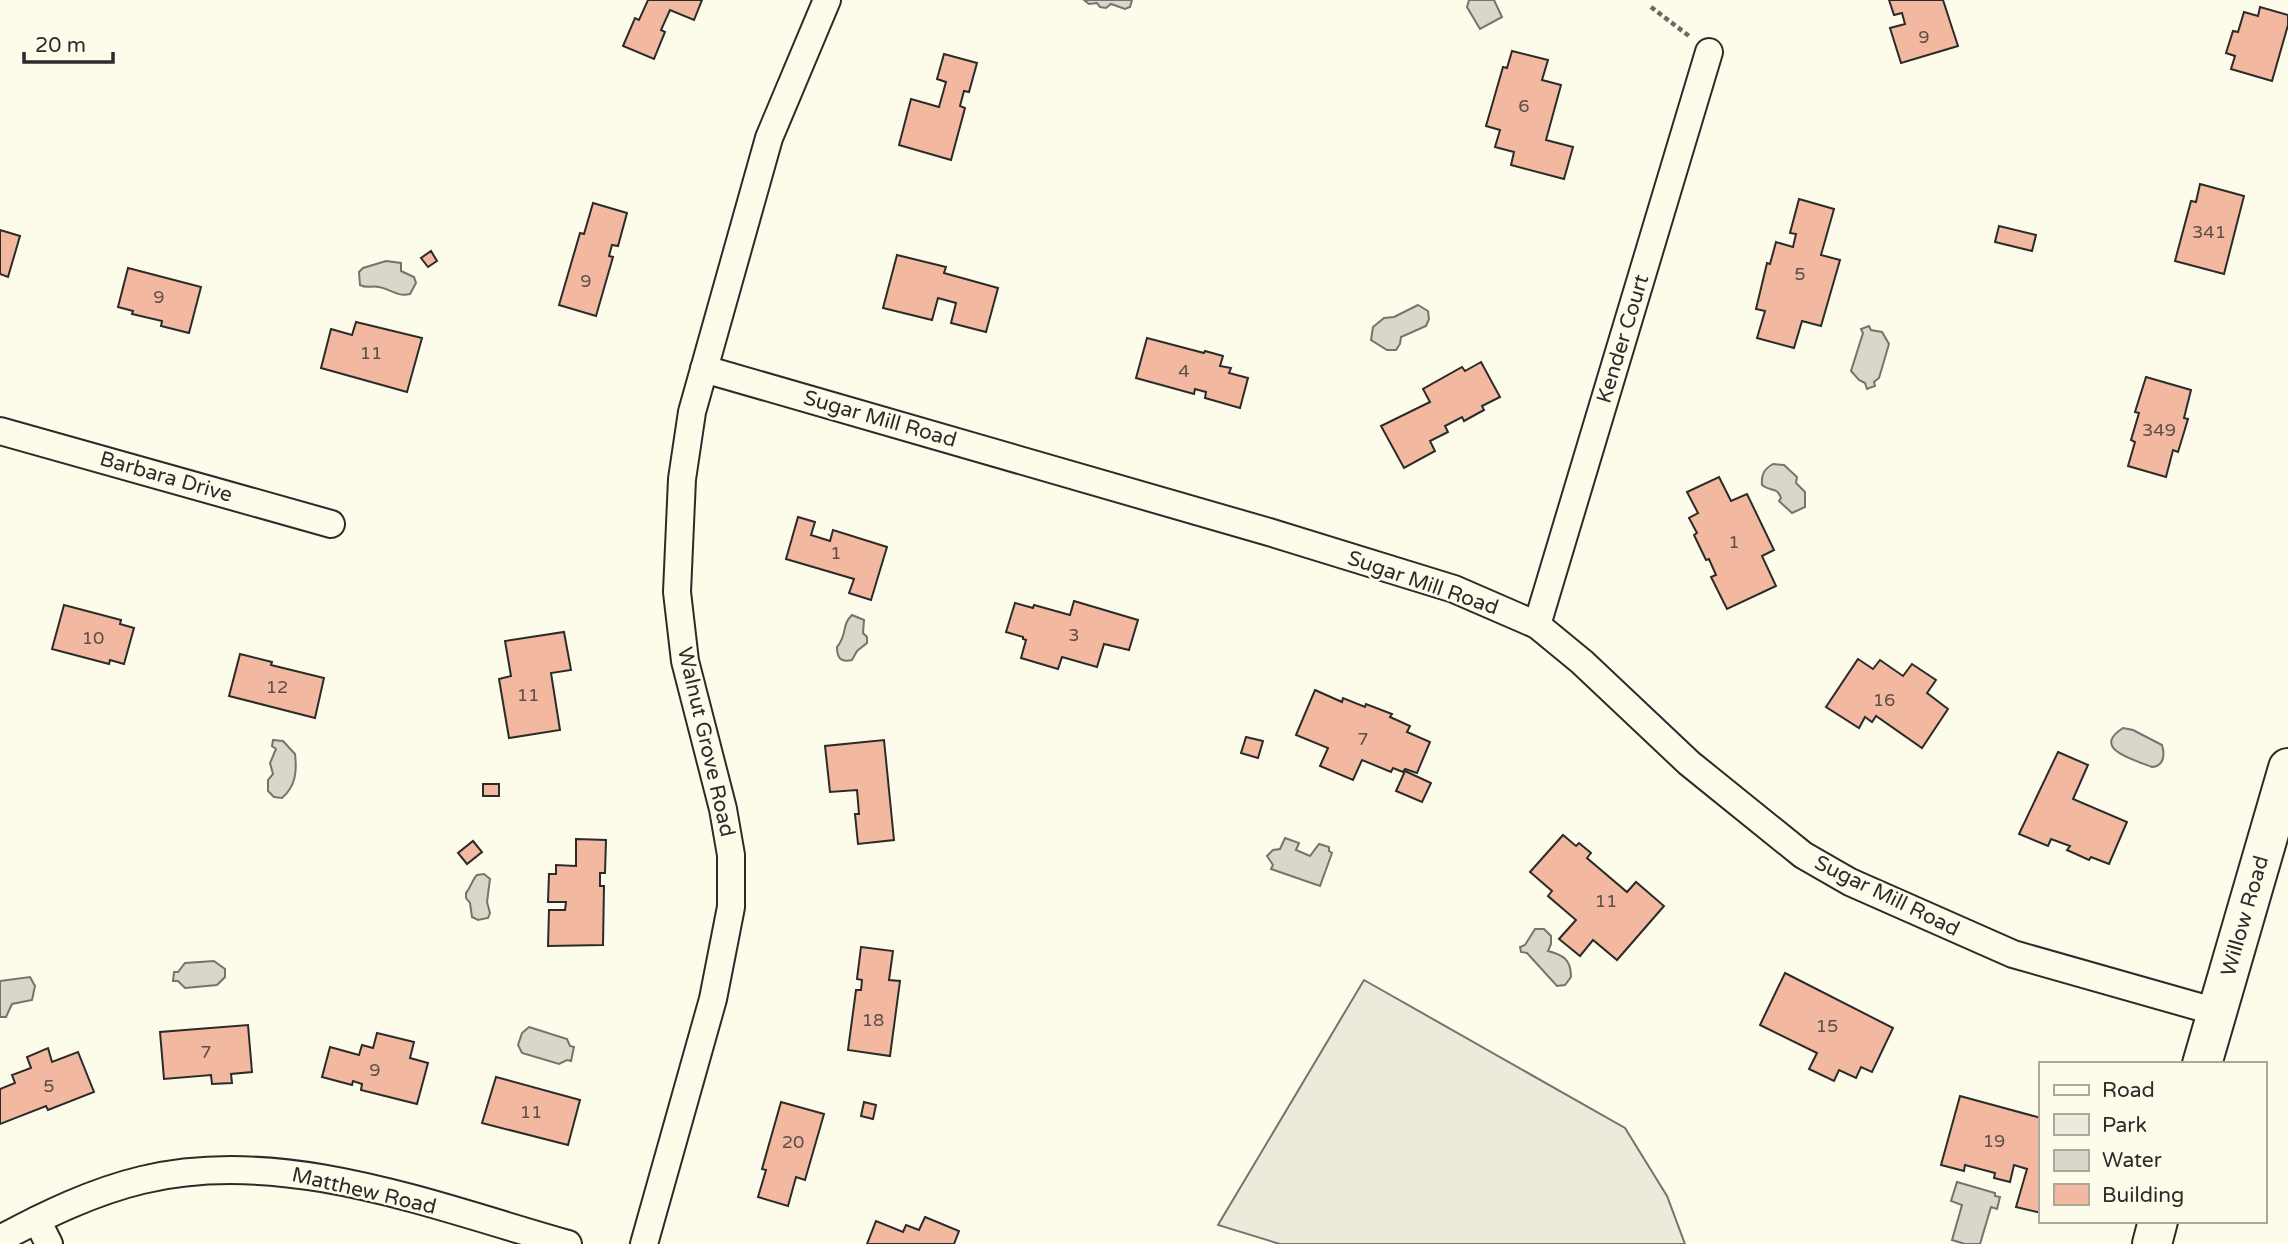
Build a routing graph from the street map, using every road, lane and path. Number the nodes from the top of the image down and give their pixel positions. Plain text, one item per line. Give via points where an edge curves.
1 (827, 0) edge
2 (1651, 7) dead end
3 (1709, 52) joint
4 (704, 369) junction
5 (0, 431) edge
6 (331, 524) dead end
7 (1537, 625) junction
8 (2288, 768) edge
9 (2217, 1012) junction
10 (2204, 1062) edge
11 (37, 1220) junction
12 (2157, 1223) edge
13 (0, 1239) edge
14 (49, 1244) edge
15 (568, 1244) edge
16 (644, 1244) edge
17 (2152, 1244) edge

1 - 4 street, Walnut Grove Road via 769,138
2 - 3 path
3 - 7 street, Kender Court
4 - 7 street, Sugar Mill Road via 1282,536 1454,590
4 - 16 street, Walnut Grove Road via 682,479 677,592 685,661 731,855 731,907 713,999
5 - 6 street, Barbara Drive
7 - 9 street, Sugar Mill Road via 1689,763 1803,855 1850,882 2013,954
8 - 9 street, Willow Road
9 - 10 street, Willow Road
11 - 13 street, Matthew Road
11 - 14 street
11 - 15 street, Matthew Road via 142,1180 193,1171 256,1170 320,1177 376,1190
12 - 17 street

